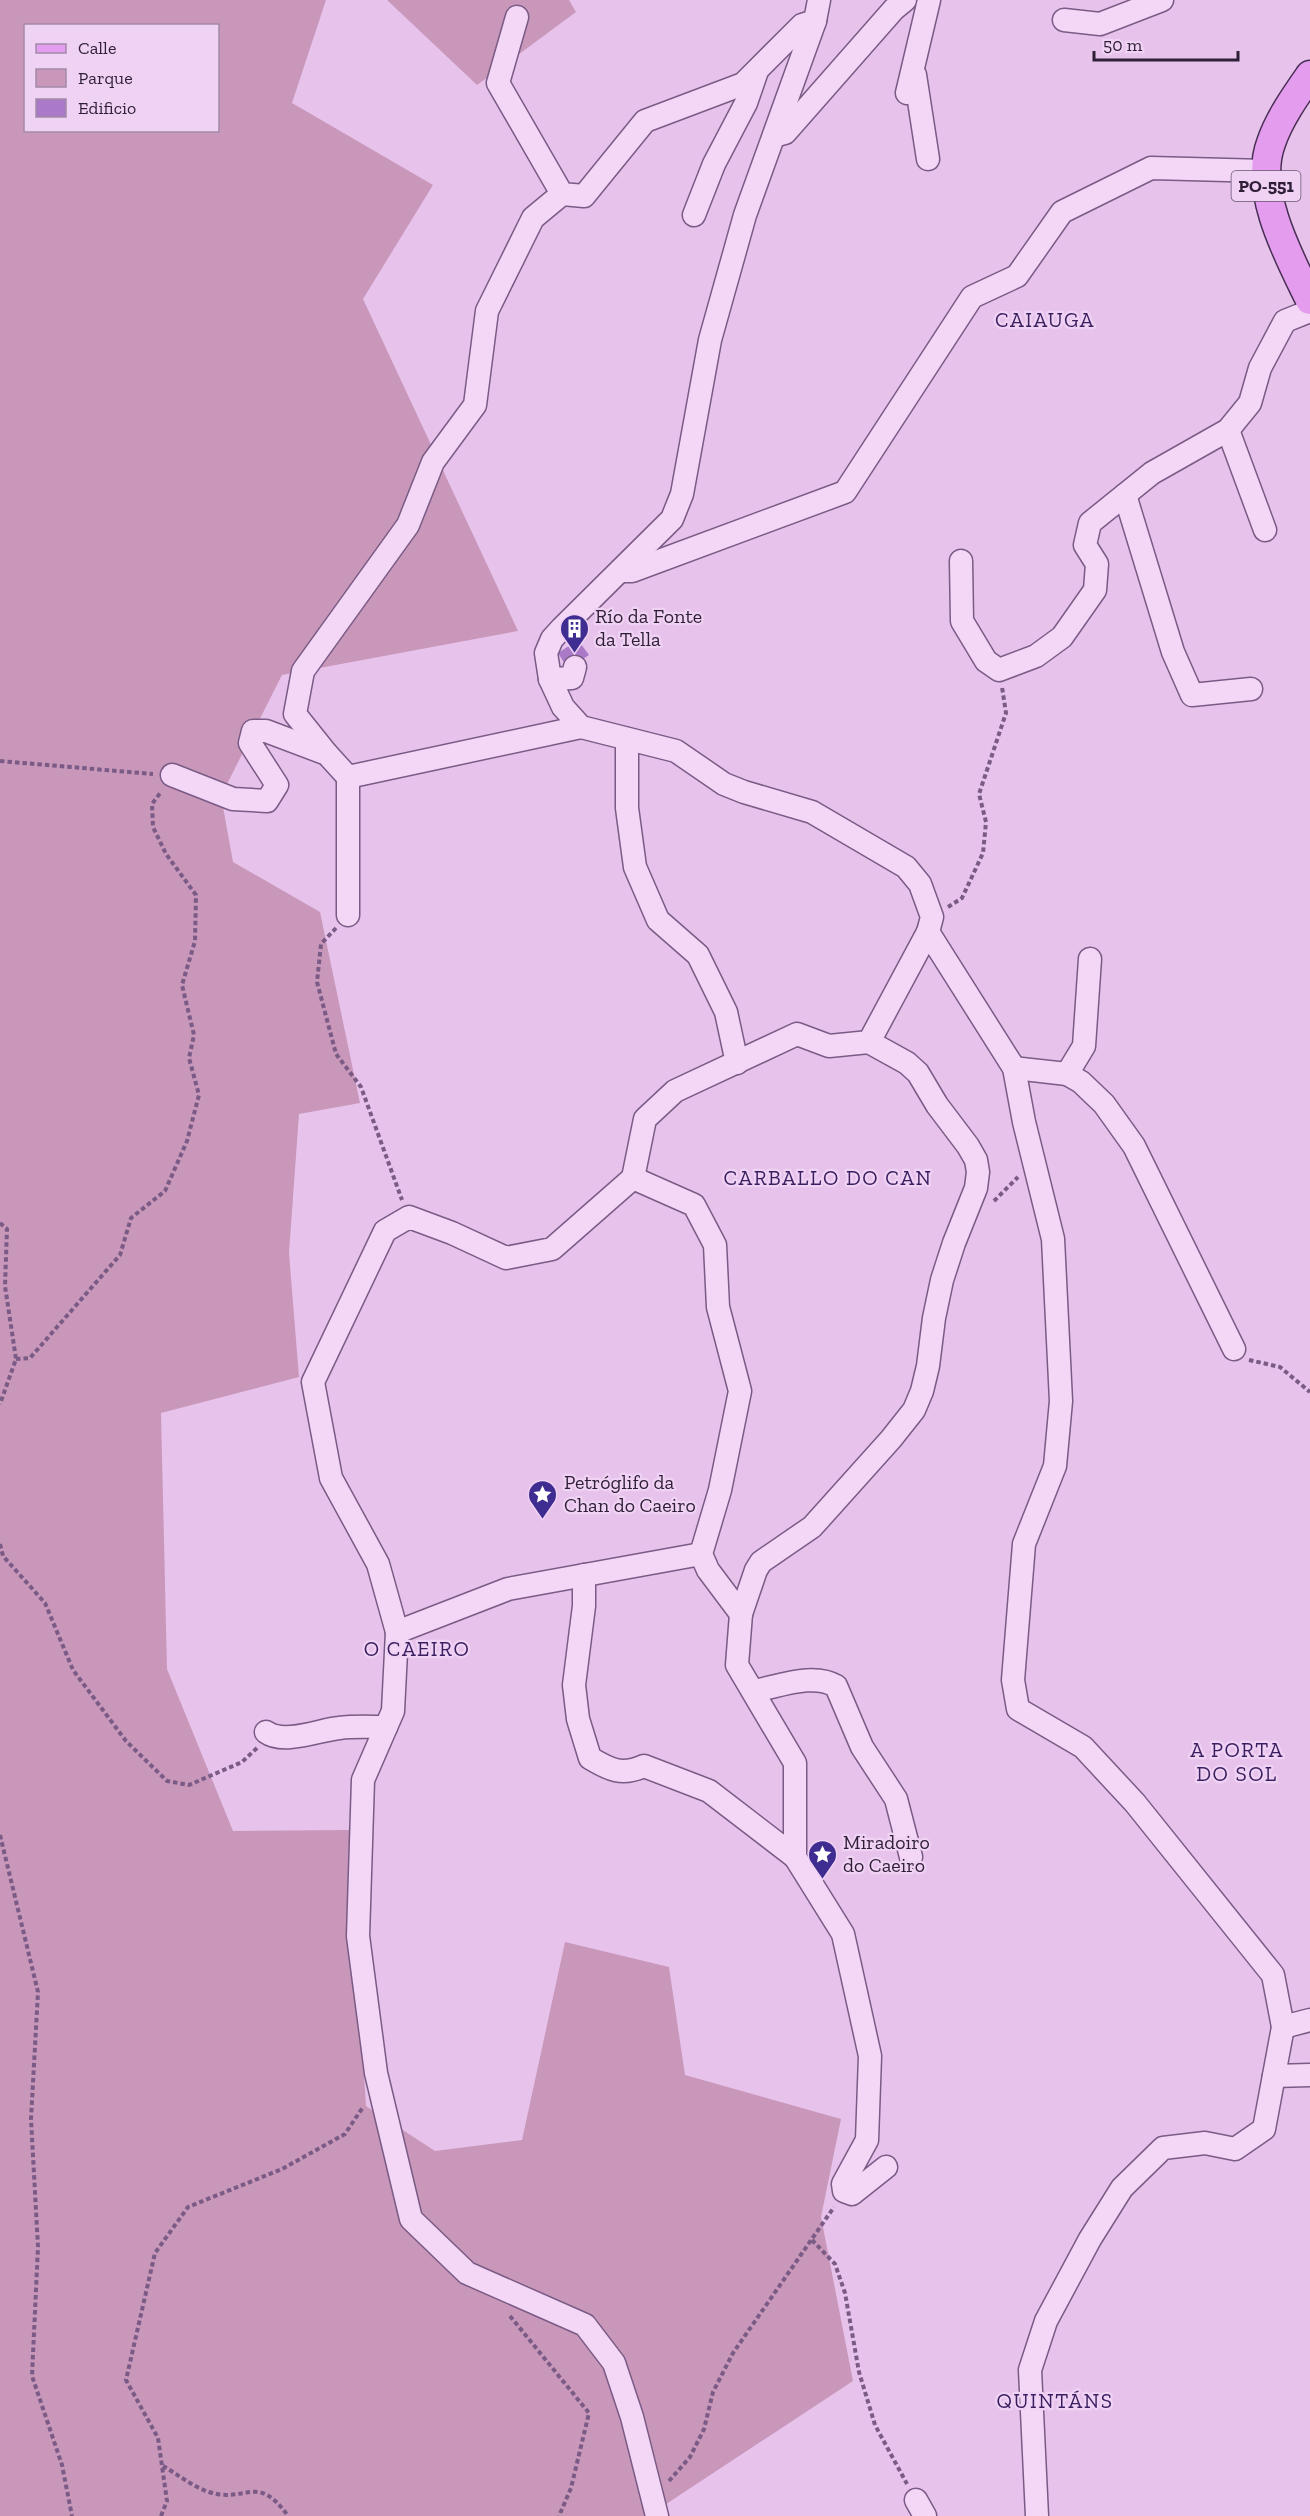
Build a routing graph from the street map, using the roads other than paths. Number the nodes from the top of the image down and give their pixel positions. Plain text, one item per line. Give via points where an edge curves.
1 (905, 0) edge
2 (929, 0) edge
3 (1162, 0) edge
4 (817, 10) edge
5 (517, 16) dead end
6 (1064, 20) dead end
7 (913, 67) junction
8 (758, 70) junction
9 (1310, 75) edge
10 (907, 93) dead end
11 (774, 136) junction
12 (928, 159) dead end
13 (1265, 171) junction
14 (562, 194) junction
15 (694, 215) dead end
16 (1310, 300) edge
17 (1310, 311) edge
18 (1228, 430) junction
19 (1125, 495) junction
20 (1265, 530) dead end
21 (961, 561) dead end
22 (620, 571) junction
23 (575, 667) dead end
24 (550, 679) junction
25 (1251, 689) dead end
26 (581, 727) junction
27 (627, 739) junction
28 (327, 754) junction
29 (348, 777) junction
30 (170, 783) road end
31 (348, 915) road end
32 (930, 924) junction
33 (1090, 959) dead end
34 (869, 1042) junction
35 (737, 1063) junction
36 (1014, 1068) junction
37 (1067, 1074) junction
38 (633, 1178) junction
39 (1234, 1349) road end
40 (701, 1554) junction
41 (584, 1575) junction
42 (741, 1614) junction
43 (398, 1632) junction
44 (753, 1691) junction
45 (386, 1727) junction
46 (268, 1734) road end
47 (795, 1857) junction
48 (911, 1857) dead end
49 (1310, 2020) edge
50 (1283, 2027) junction
51 (1274, 2076) junction
52 (1310, 2076) edge
53 (886, 2167) dead end
54 (656, 2509) edge
55 (1037, 2516) edge

1 - 11 street via 784,133
2 - 7 street
3 - 6 street via 1100,24
4 - 8 street
4 - 11 street
5 - 14 street via 498,83
7 - 10 street
7 - 12 street
8 - 14 street via 743,84 645,121 584,195
8 - 15 street
9 - 13 main road, PO-551 via 1271,143
11 - 22 street via 745,215 710,340 682,494 672,519
13 - 16 main road, PO-551 via 1280,230
13 - 22 street via 1151,168 1062,212 1017,276 972,297 845,492 632,571
14 - 28 street via 533,218 487,311 475,405 433,462 408,525 303,671 294,714
17 - 18 street via 1285,321 1260,368 1250,403
18 - 19 street via 1152,473
18 - 20 street
19 - 21 street via 1090,524 1085,545 1096,564 1095,590 1062,637 1036,656 999,670 986,661 962,621
19 - 25 street via 1173,652 1192,695
22 - 24 street via 552,639 546,654
23 - 24 street via 572,678
24 - 26 street via 563,707
26 - 27 street
26 - 29 street
27 - 32 street via 676,751 724,784 812,812 906,867 920,884
27 - 35 street via 627,808 635,867 657,920 698,955 726,1012
28 - 29 street
28 - 30 street via 266,730 253,731 250,743 277,785 267,801 233,799
29 - 31 street
32 - 34 street
32 - 36 street
33 - 37 street via 1083,1046
34 - 35 street via 829,1046 797,1034
34 - 42 street via 918,1073 976,1160 976,1188 942,1280 928,1366 914,1410 812,1527 761,1562
35 - 38 street via 675,1091 645,1119
36 - 37 street
36 - 50 street via 1053,1239 1062,1401 1055,1466 1024,1544 1014,1680 1018,1709 1083,1747 1135,1803 1274,1975
37 - 39 street via 1104,1104 1134,1146
38 - 40 street via 694,1205 715,1245 718,1307 740,1391 720,1490
38 - 43 street via 552,1249 506,1258 409,1217 385,1231 313,1382 331,1478 378,1564
40 - 41 street
40 - 42 street via 708,1570
41 - 43 street via 508,1589
41 - 47 street via 574,1685 578,1719 590,1758 628,1773 644,1766 709,1791
42 - 44 street via 737,1665
43 - 45 street via 393,1711
44 - 47 street via 795,1763
44 - 48 street via 808,1680 827,1681 836,1686 862,1747 896,1799
45 - 46 street via 338,1728 301,1736
45 - 54 street via 363,1780 358,1936 376,2073 411,2219 467,2273 585,2325 614,2363
47 - 53 street via 843,1934 870,2056 867,2140 843,2184 844,2191 852,2194
49 - 50 street
50 - 51 street
51 - 52 street
51 - 55 street via 1264,2130 1235,2149 1205,2144 1163,2148 1122,2188 1046,2320 1030,2370

